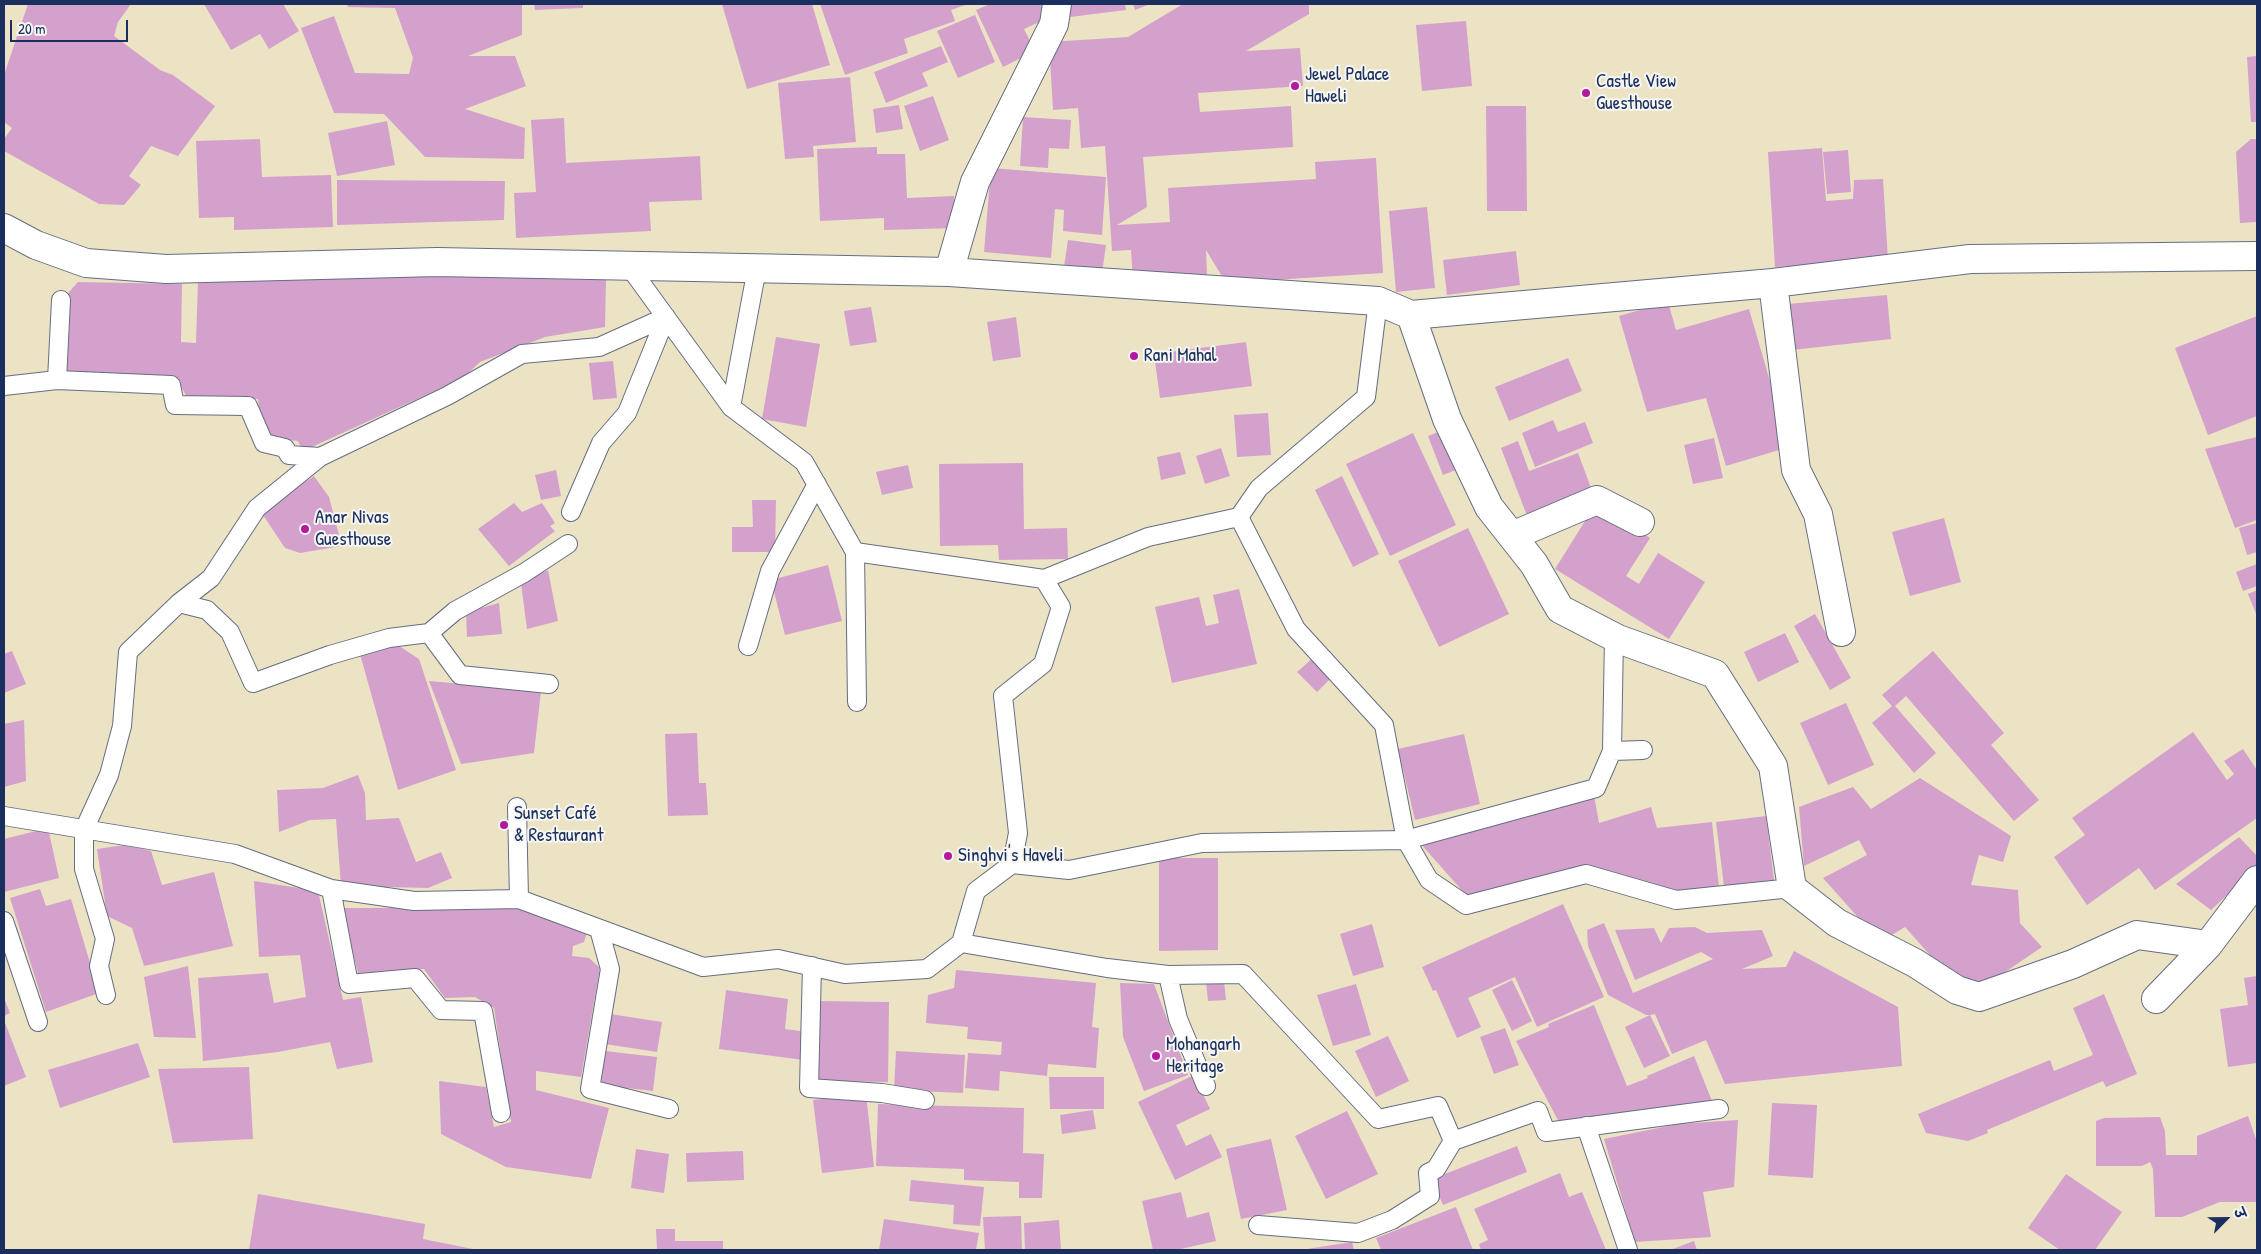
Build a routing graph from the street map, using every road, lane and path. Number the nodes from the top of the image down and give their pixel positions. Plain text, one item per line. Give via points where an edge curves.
1 (1057, 4) edge
2 (4, 228) edge
3 (2257, 256) edge
4 (628, 265) junction
5 (758, 268) junction
6 (949, 272) junction
7 (1773, 283) junction
8 (61, 300) dead end
9 (1378, 301) junction
10 (1411, 315) junction
11 (666, 317) junction
12 (57, 380) junction
13 (4, 386) edge
14 (731, 408) junction
15 (320, 457) junction
16 (817, 484) junction
17 (571, 512) dead end
18 (1239, 518) junction
19 (1640, 522) dead end
20 (1512, 536) junction
21 (568, 544) dead end
22 (855, 552) junction
23 (1044, 579) junction
24 (179, 603) junction
25 (1841, 632) dead end
26 (429, 633) junction
27 (1614, 637) junction
28 (748, 646) dead end
29 (549, 684) dead end
30 (856, 702) dead end
31 (1644, 750) dead end
32 (1612, 751) junction
33 (517, 807) dead end
34 (4, 816) edge
35 (84, 830) junction
36 (1406, 840) junction
37 (1012, 864) junction
38 (2257, 880) edge
39 (331, 888) junction
40 (1792, 888) junction
41 (520, 898) junction
42 (4, 922) edge
43 (600, 929) junction
44 (961, 943) junction
45 (2208, 945) junction
46 (812, 966) junction
47 (1168, 975) junction
48 (106, 995) dead end
49 (2156, 999) dead end
50 (38, 1022) dead end
51 (1206, 1086) dead end
52 (925, 1100) dead end
53 (669, 1109) dead end
54 (1719, 1109) dead end
55 (501, 1113) dead end
56 (1586, 1126) junction
57 (1453, 1141) junction
58 (1258, 1225) dead end
59 (1628, 1250) edge

1 - 6 street via 1054,24 975,182
2 - 4 street via 36,245 86,263 166,269 437,262
3 - 7 street via 1970,259
4 - 5 street
4 - 11 lane
5 - 6 street
5 - 14 lane
6 - 9 street
7 - 10 street
7 - 25 street via 1796,470 1818,514
8 - 12 lane
9 - 10 street
9 - 18 lane via 1366,397 1259,488
10 - 20 street via 1447,419 1489,508
11 - 14 lane
11 - 15 lane via 599,347 522,354 447,396
11 - 17 lane via 627,413 601,443
12 - 13 lane
12 - 15 lane via 171,385 175,405 248,406 264,443 285,448 289,455
14 - 16 lane via 804,462
15 - 24 lane via 257,508 211,578
16 - 22 lane
16 - 28 lane via 770,570
18 - 23 lane via 1148,537
18 - 36 lane via 1296,629 1384,725
19 - 20 street via 1597,500
20 - 27 street via 1534,564 1560,609
21 - 26 lane via 524,573 455,611
22 - 23 lane
22 - 30 lane
23 - 37 lane via 1061,606 1043,664 1003,696 1018,833
24 - 26 lane via 207,610 230,632 253,683 389,638
24 - 35 lane via 128,652 122,726 109,775
26 - 29 lane via 460,675
27 - 32 lane
27 - 40 street via 1715,674 1773,766
31 - 32 lane
32 - 36 lane via 1596,788
33 - 41 lane
34 - 35 lane
35 - 39 lane via 235,854
35 - 48 lane via 84,869 105,939 100,966
36 - 37 lane via 1202,843 1068,870
36 - 40 lane via 1429,880 1466,905 1586,874 1676,900
37 - 44 lane via 976,891
38 - 45 street
39 - 41 lane via 414,901
39 - 55 lane via 349,984 414,978 441,1010 483,1011
40 - 45 street via 1837,923 1915,962 1957,990 1979,997 2072,964 2137,936
41 - 43 lane
42 - 50 lane
43 - 46 lane via 703,967 778,959
43 - 53 lane via 610,969 590,1090
44 - 46 lane via 927,969 845,974
44 - 47 lane
45 - 49 street
46 - 52 lane via 809,1088 882,1093
47 - 51 lane via 1178,1019
47 - 57 lane via 1243,974 1378,1119 1438,1106
54 - 56 lane
56 - 57 lane via 1546,1132 1538,1111
56 - 59 lane
57 - 58 lane via 1436,1169 1428,1174 1430,1196 1392,1220 1358,1233

